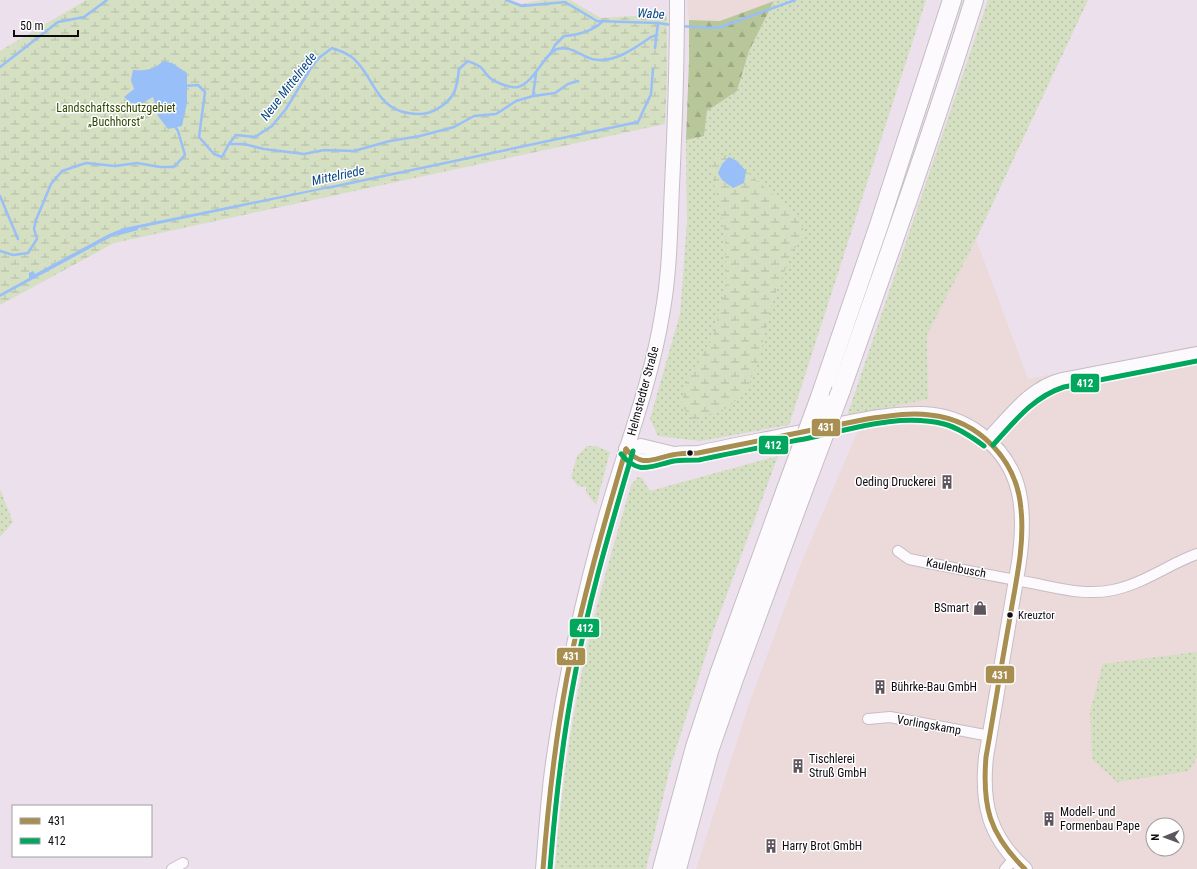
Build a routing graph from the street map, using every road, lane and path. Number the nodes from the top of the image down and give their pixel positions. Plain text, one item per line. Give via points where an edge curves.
1 (952, 0) edge
2 (974, 0) edge
3 (677, 1) edge
4 (1197, 354) edge
5 (988, 440) junction
6 (626, 449) junction
7 (795, 490) junction
8 (898, 550) dead end
9 (1197, 554) edge
10 (1016, 580) junction
11 (868, 719) dead end
12 (990, 736) junction
13 (183, 863) dead end
14 (1009, 864) edge
15 (172, 869) edge
16 (543, 869) edge
17 (662, 869) edge
18 (678, 869) edge
19 (1025, 869) edge

1 - 7 highway, bridge via 820,397
2 - 7 highway, bridge via 898,231 841,390
3 - 6 street, Helmstedter Straße via 667,282 655,348
4 - 5 street via 1062,380 1048,385 1024,403
5 - 6 street via 965,425 946,418 911,414 698,452 674,454 641,446
5 - 10 street via 1010,467 1021,498 1022,531
6 - 16 street, Helmstedter Straße via 588,583 567,679 553,766
7 - 17 highway via 719,674 695,747
7 - 18 highway via 769,581 705,766
8 - 10 street, Kaulenbusch via 909,559
9 - 10 street via 1134,584 1115,590 1080,591
10 - 12 street
11 - 12 street, Vorlingskamp via 890,717
12 - 14 street via 984,778 989,814
13 - 15 street
14 - 19 street

